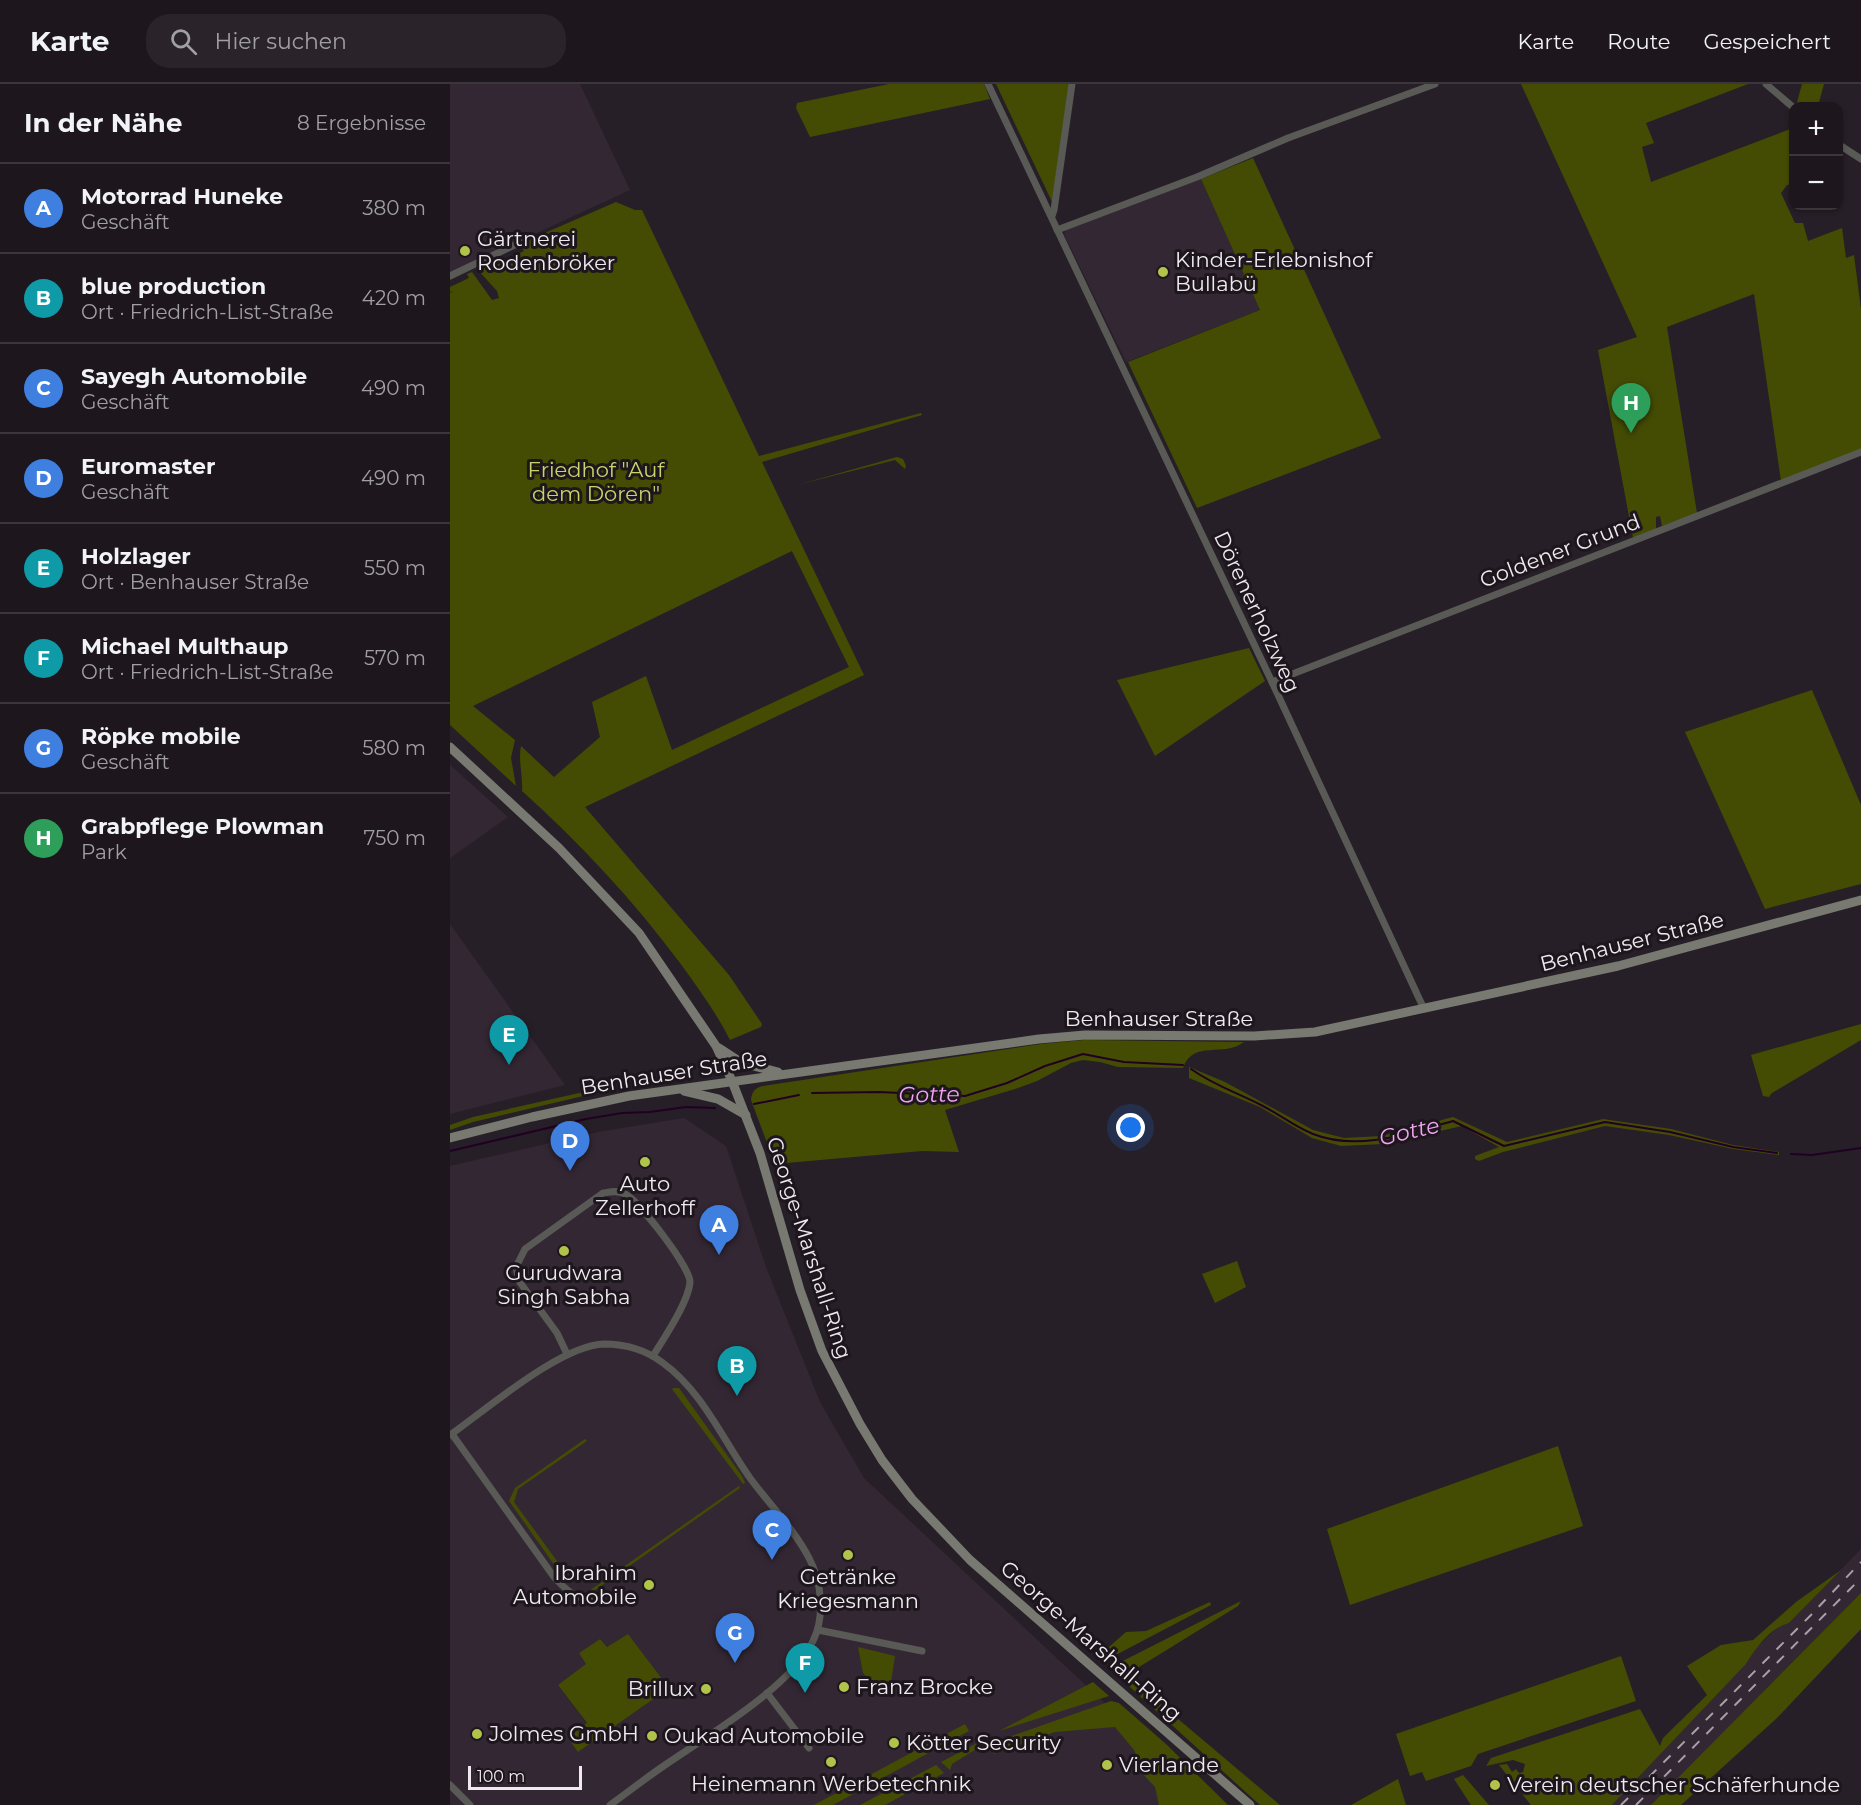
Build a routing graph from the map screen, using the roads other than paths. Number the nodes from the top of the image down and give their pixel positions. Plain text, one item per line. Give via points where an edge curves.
1 (988, 84) edge
2 (1072, 84) edge
3 (1435, 84) edge
4 (1766, 84) edge
5 (1789, 104) edge
6 (1843, 147) edge
7 (1861, 159) edge
8 (1052, 216) junction
9 (1058, 230) junction
10 (524, 241) dead end
11 (450, 276) edge
12 (1861, 452) edge
13 (1272, 682) junction
14 (450, 747) edge
15 (1861, 900) edge
16 (1424, 1009) junction
17 (716, 1046) junction
18 (786, 1073) junction
19 (732, 1081) junction
20 (676, 1089) junction
21 (746, 1115) junction
22 (450, 1138) edge
23 (567, 1353) junction
24 (653, 1356) junction
25 (451, 1435) edge
26 (590, 1601) dead end
27 (818, 1630) junction
28 (922, 1651) dead end
29 (767, 1693) junction
30 (809, 1748) dead end
31 (450, 1785) edge
32 (470, 1805) edge
33 (610, 1805) edge
34 (1250, 1805) edge

1 - 8 street, Dörenerholzweg
2 - 8 street
3 - 9 street
4 - 5 street
6 - 7 street
8 - 9 street, Dörenerholzweg
9 - 13 street, Dörenerholzweg
10 - 11 street
12 - 13 street, Goldener Grund
13 - 16 street, Dörenerholzweg
14 - 17 main road, George-Marshall-Ring via 559,848 639,933
15 - 16 main road, Benhauser Straße via 1618,966
16 - 18 main road, Benhauser Straße via 1296,1034 1085,1035
17 - 18 main road via 749,1065
17 - 19 main road, George-Marshall-Ring
18 - 19 main road, Benhauser Straße
19 - 20 main road, Benhauser Straße
19 - 21 main road, George-Marshall-Ring
20 - 21 main road via 718,1099
20 - 22 main road, Benhauser Straße via 594,1103
21 - 34 main road, George-Marshall-Ring via 822,1351 882,1460 945,1535 985,1574
23 - 24 street via 606,1344 626,1346
23 - 24 street via 519,1281 516,1267 525,1249 603,1193 612,1191 635,1200 683,1264 690,1280 684,1300
23 - 25 street
24 - 27 street via 696,1395 810,1559 819,1586
25 - 26 street via 554,1577 577,1598
27 - 28 street
27 - 29 street via 792,1671
29 - 30 street
29 - 33 street
31 - 32 street

